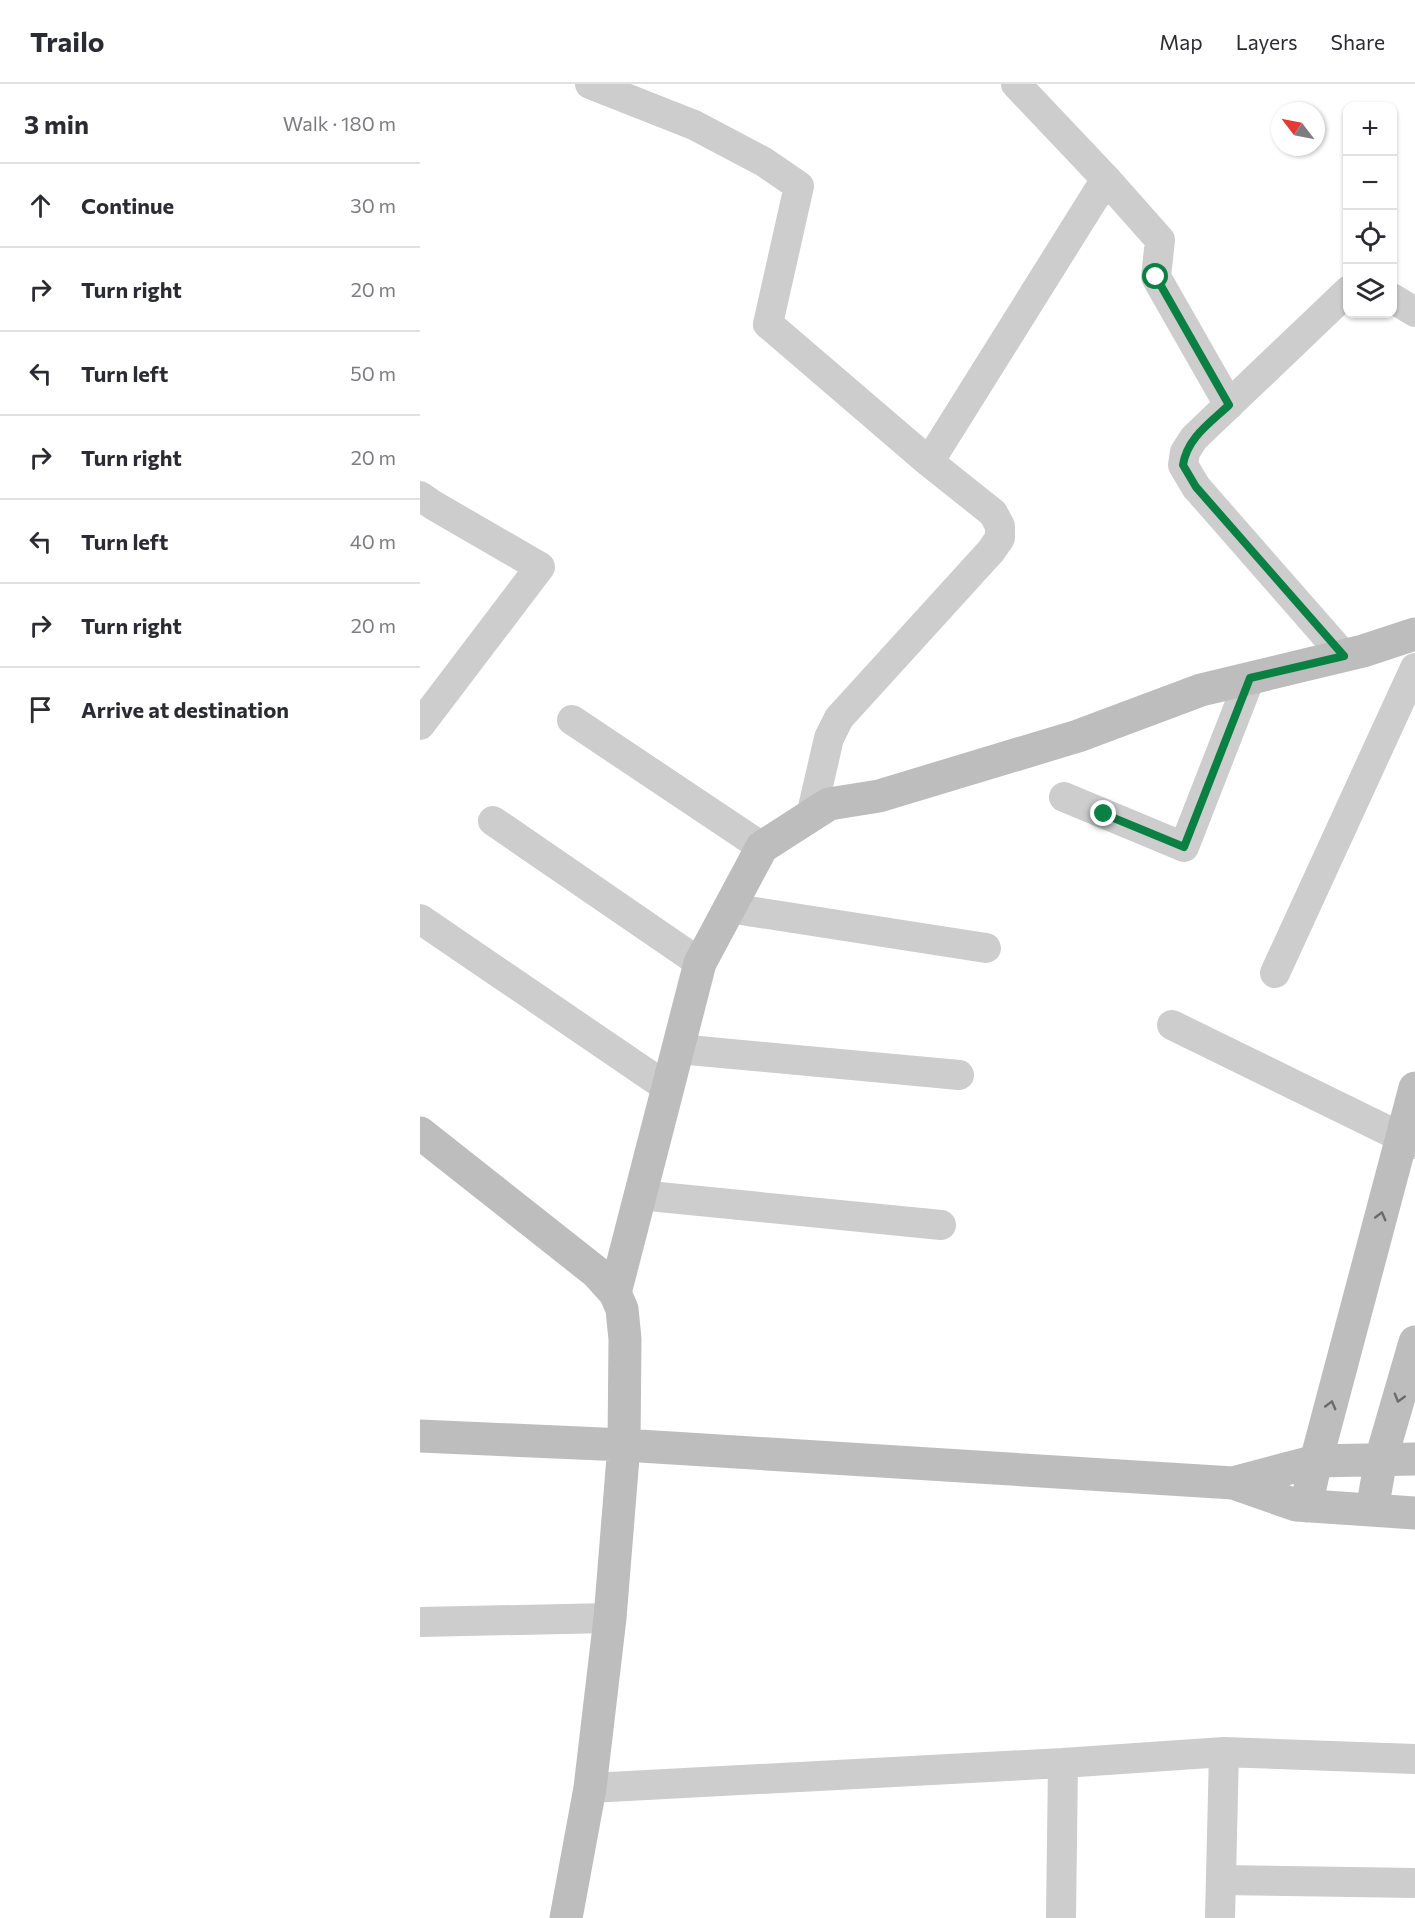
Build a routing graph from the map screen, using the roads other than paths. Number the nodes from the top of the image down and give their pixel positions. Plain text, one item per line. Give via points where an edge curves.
1 (590, 84) edge
2 (1016, 84) edge
3 (651, 95) edge
4 (1106, 179) junction
5 (1343, 295) edge
6 (1397, 301) edge
7 (1415, 312) edge
8 (1229, 405) junction
9 (928, 462) junction
10 (424, 507) edge
11 (1415, 634) edge
12 (1344, 656) junction
13 (1415, 668) edge
14 (1250, 678) junction
15 (572, 720) dead end
16 (420, 725) edge
17 (1064, 797) dead end
18 (811, 816) junction
19 (494, 821) dead end
20 (762, 847) junction
21 (729, 908) junction
22 (420, 919) edge
23 (986, 948) dead end
24 (700, 963) junction
25 (1275, 973) dead end
26 (1172, 1025) dead end
27 (678, 1049) junction
28 (959, 1075) dead end
29 (668, 1088) junction
30 (1415, 1088) edge
31 (420, 1133) edge
32 (1408, 1141) edge
33 (639, 1195) junction
34 (940, 1225) dead end
35 (615, 1293) junction
36 (1415, 1342) edge
37 (420, 1436) edge
38 (624, 1445) junction
39 (1415, 1459) edge
40 (1381, 1460) junction
41 (1316, 1461) junction
42 (1233, 1484) junction
43 (1306, 1506) junction
44 (1372, 1510) junction
45 (1415, 1513) edge
46 (610, 1618) junction
47 (420, 1622) edge
48 (1224, 1752) junction
49 (1415, 1760) edge
50 (1063, 1763) junction
51 (590, 1788) junction
52 (1221, 1880) junction
53 (1415, 1883) edge
54 (566, 1918) edge
55 (1061, 1918) edge
56 (1220, 1918) edge

1 - 3 street
2 - 4 street
3 - 9 street via 694,125 764,162 799,186 768,324
4 - 8 street via 1160,240 1156,277
4 - 9 street
5 - 8 street
6 - 7 street
8 - 12 street via 1194,438 1185,452 1183,465 1196,487
9 - 18 street via 993,513 1000,526 1000,538 838,718 829,738
10 - 16 street via 540,567
11 - 12 street
12 - 14 street
13 - 25 street
14 - 17 street via 1184,847
14 - 18 street via 1201,690 1078,736 879,796 829,804
15 - 20 street
18 - 20 street
19 - 24 street
20 - 21 street
21 - 23 street
21 - 24 street
22 - 29 street
24 - 27 street
26 - 32 street
27 - 28 street
27 - 29 street
29 - 33 street
30 - 32 street
31 - 35 street via 596,1272
41 -> 32 street
33 - 34 street
33 - 35 street
35 - 38 street via 622,1309 625,1339
36 -> 40 street
37 - 38 street
38 - 42 street
38 - 46 street
39 - 40 street
40 - 41 street
40 - 44 street
41 - 42 street
41 - 43 street
42 - 43 street
43 - 44 street
44 - 45 street
46 - 47 street
46 - 51 street
48 - 49 street
48 - 50 street
48 - 52 street
50 - 51 street
50 - 55 street
51 - 54 street
52 - 53 street
52 - 56 street

